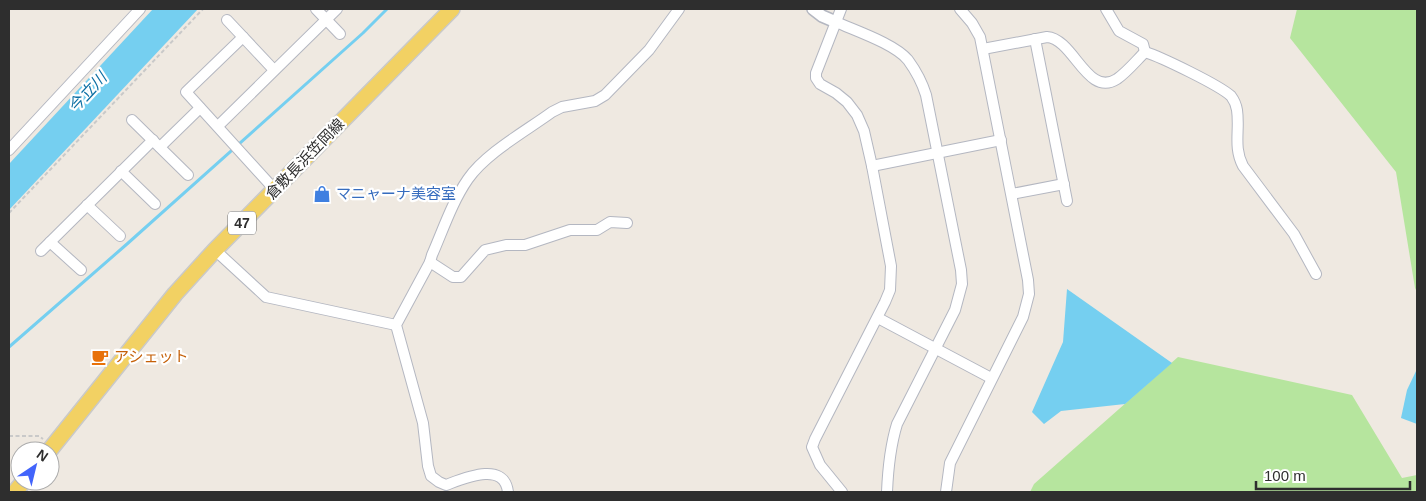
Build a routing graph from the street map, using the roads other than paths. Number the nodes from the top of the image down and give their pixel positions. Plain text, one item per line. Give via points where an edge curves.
1 (140, 9) edge
2 (316, 9) edge
3 (337, 9) edge
4 (452, 9) edge
5 (679, 9) edge
6 (813, 9) edge
7 (841, 9) edge
8 (960, 9) edge
9 (1106, 9) edge
10 (326, 19) junction
11 (227, 20) dead end
12 (836, 22) junction
13 (340, 34) dead end
14 (243, 37) junction
15 (1036, 39) junction
16 (983, 49) junction
17 (1145, 52) junction
18 (274, 70) junction
19 (200, 108) junction
20 (132, 120) dead end
21 (218, 126) junction
22 (1001, 140) junction
23 (156, 144) junction
24 (9, 150) edge
25 (938, 153) junction
26 (872, 166) junction
27 (121, 172) junction
28 (188, 175) dead end
29 (1064, 184) junction
30 (274, 190) junction
31 (1012, 194) junction
32 (1068, 201) dead end
33 (155, 204) dead end
34 (87, 205) junction
35 (627, 223) dead end
36 (120, 236) dead end
37 (50, 242) junction
38 (215, 250) junction
39 (41, 251) dead end
40 (430, 262) junction
41 (81, 270) dead end
42 (1316, 274) dead end
43 (878, 318) junction
44 (396, 325) junction
45 (935, 349) junction
46 (991, 378) junction
47 (56, 441) edge
48 (508, 492) edge
49 (842, 492) edge
50 (887, 492) edge
51 (946, 492) edge

1 - 24 street
2 - 10 street
3 - 10 street
4 - 30 main road, 倉敷長浜笠岡線 / 47
5 - 40 street via 649,50 605,94 595,101 552,112 496,152 469,177
6 - 12 street
7 - 12 street
8 - 16 street via 972,23
9 - 17 street via 1119,31 1143,44
10 - 13 street
10 - 18 street
11 - 14 street
12 - 25 street via 890,47 907,59 926,95
12 - 26 street via 816,78 847,102 857,115
14 - 18 street
14 - 19 street via 186,92
15 - 16 street
15 - 17 street via 1054,37 1091,78 1109,82 1123,74
15 - 29 street
16 - 22 street
17 - 42 street via 1200,78 1232,98 1238,118 1238,156 1294,234
18 - 21 street
19 - 21 street
19 - 23 street
20 - 23 street
21 - 30 street
22 - 25 street
22 - 31 street
23 - 27 street
23 - 28 street
25 - 26 street
25 - 45 street via 962,284 955,310
26 - 43 street via 891,266 890,290
27 - 33 street
27 - 34 street
29 - 31 street
29 - 32 street
30 - 38 main road, 倉敷長浜笠岡線 / 47
31 - 46 street via 1029,294 1023,317
34 - 36 street
34 - 37 street
35 - 40 street via 610,222 596,230 570,230 525,245 485,250 461,277 453,278
37 - 39 street
37 - 41 street
38 - 44 street via 266,297
38 - 47 main road, 倉敷長浜笠岡線 / 47 via 140,336
40 - 44 street
43 - 45 street
43 - 49 street via 812,448 820,465
44 - 48 street via 423,423 431,476 446,485 467,477 493,474 500,476
45 - 46 street
45 - 50 street via 897,424 889,457
46 - 51 street via 950,463

